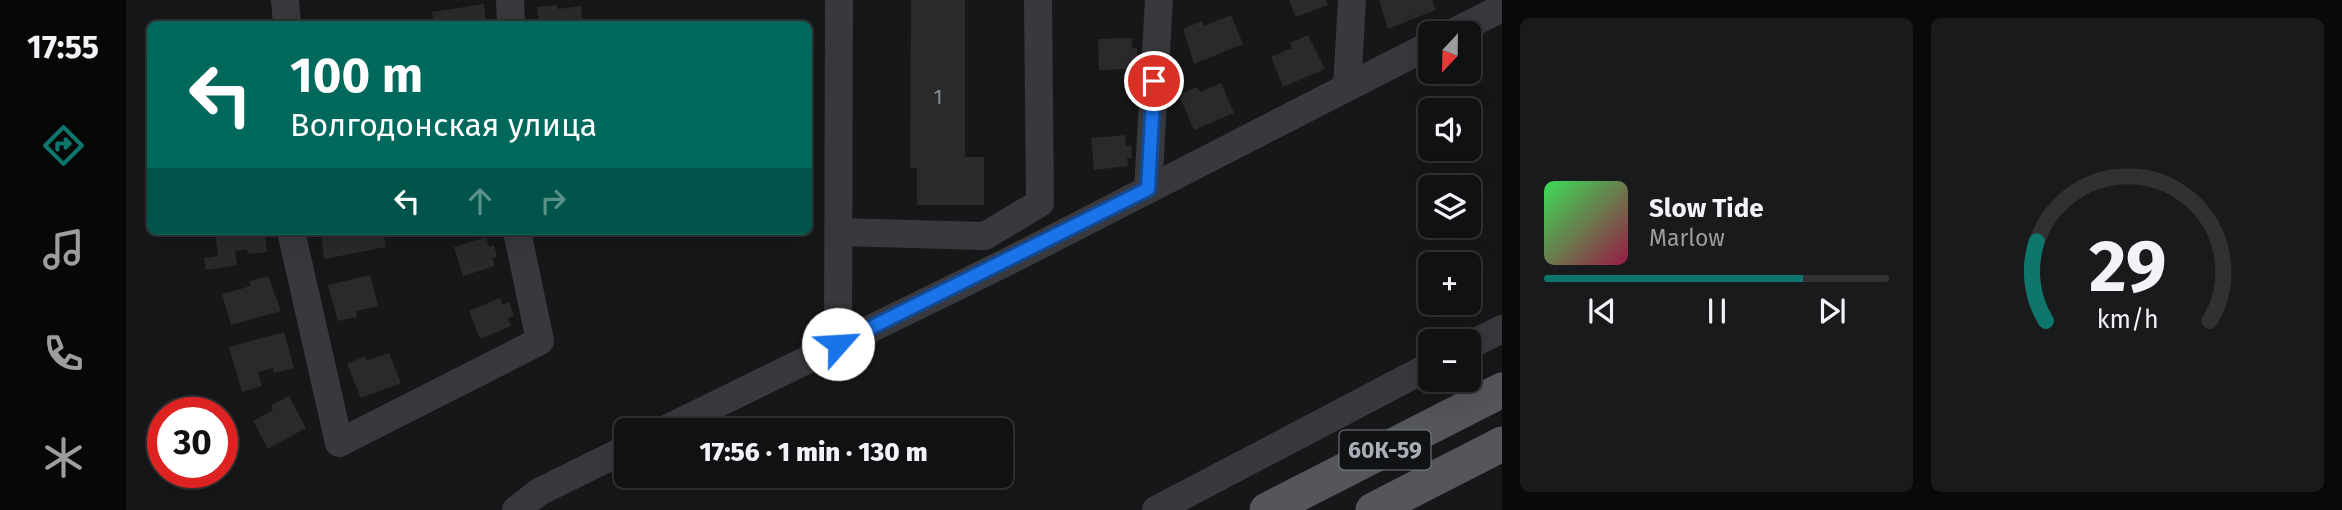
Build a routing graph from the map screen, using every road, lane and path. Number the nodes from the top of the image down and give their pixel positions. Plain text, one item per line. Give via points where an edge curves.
1 (285, 0) edge
2 (510, 0) edge
3 (839, 0) edge
4 (1038, 0) edge
5 (1159, 0) edge
6 (1352, 0) edge
7 (1502, 8) edge
8 (287, 21) edge
9 (511, 21) edge
10 (1476, 21) edge
11 (1418, 51) edge
12 (1347, 87) junction
13 (1148, 189) junction
14 (838, 232) junction
15 (292, 235) edge
16 (518, 235) edge
17 (1502, 328) edge
18 (1481, 339) edge
19 (838, 344) junction
20 (1418, 372) edge
21 (1502, 390) edge
22 (688, 418) edge
23 (1502, 444) edge
24 (614, 455) edge
25 (516, 510) edge
26 (1156, 510) edge
27 (1267, 510) edge
28 (1373, 510) edge

1 - 8 street
2 - 9 street
3 - 14 street
4 - 14 street via 1040,203 985,236
5 - 13 street
6 - 12 street
7 - 10 street
11 - 12 street
12 - 13 street
13 - 19 street
14 - 19 street
15 - 16 street via 339,443 540,341
17 - 18 street
19 - 22 street
20 - 26 street
21 - 27 main road, 60К-59
23 - 28 main road, 60К-59
24 - 25 street via 539,492

